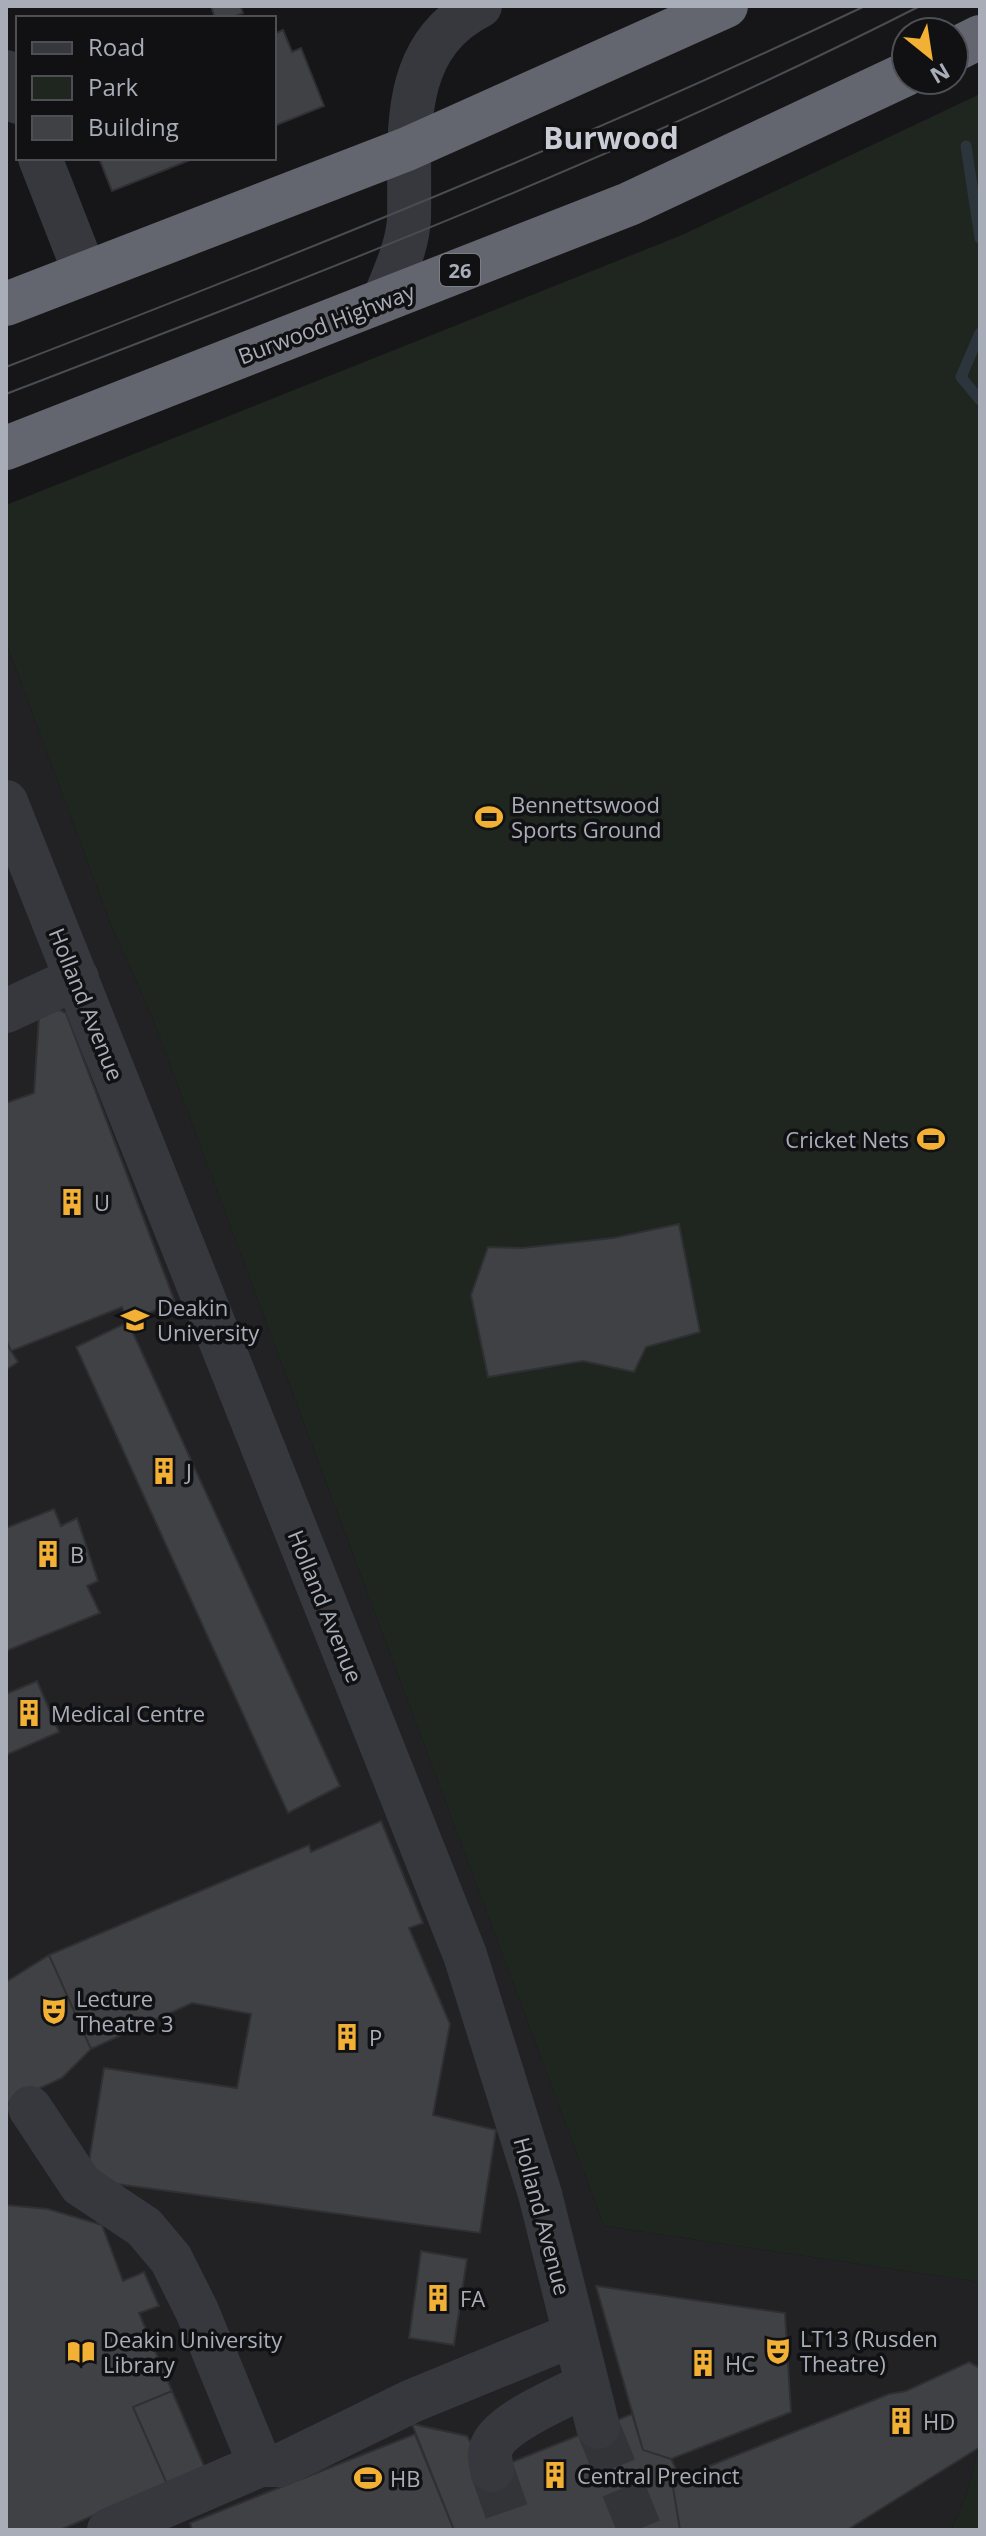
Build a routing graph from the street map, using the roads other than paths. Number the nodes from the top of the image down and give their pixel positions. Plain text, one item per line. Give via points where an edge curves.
1 (480, 6) edge
2 (726, 6) edge
3 (6, 72) edge
4 (890, 82) edge
5 (16, 97) edge
6 (407, 149) junction
7 (41, 160) edge
8 (85, 273) junction
9 (384, 300) junction
10 (6, 304) edge
11 (6, 448) edge
12 (6, 802) edge
13 (77, 978) junction
14 (17, 1006) edge
15 (30, 2108) dead end
16 (573, 2335) junction
17 (586, 2385) junction
18 (598, 2427) tunnel mouth
19 (260, 2465) junction
20 (492, 2470) tunnel mouth
21 (109, 2530) edge

1 - 6 street via 459,20 427,58 410,110
2 - 6 highway
3 - 5 street
4 - 9 highway, Burwood Highway / 26 via 629,204
6 - 8 highway
6 - 9 street via 409,220
7 - 8 street
8 - 10 highway
9 - 11 highway, Burwood Highway / 26
12 - 13 street, Holland Avenue
13 - 14 street
13 - 16 street, Holland Avenue via 465,1955 540,2194
15 - 19 street via 81,2185 144,2227 171,2259
16 - 17 street, Holland Avenue
16 - 19 street via 412,2401 281,2465
17 - 18 street, Holland Avenue
17 - 20 street via 508,2427 493,2442
19 - 21 street

